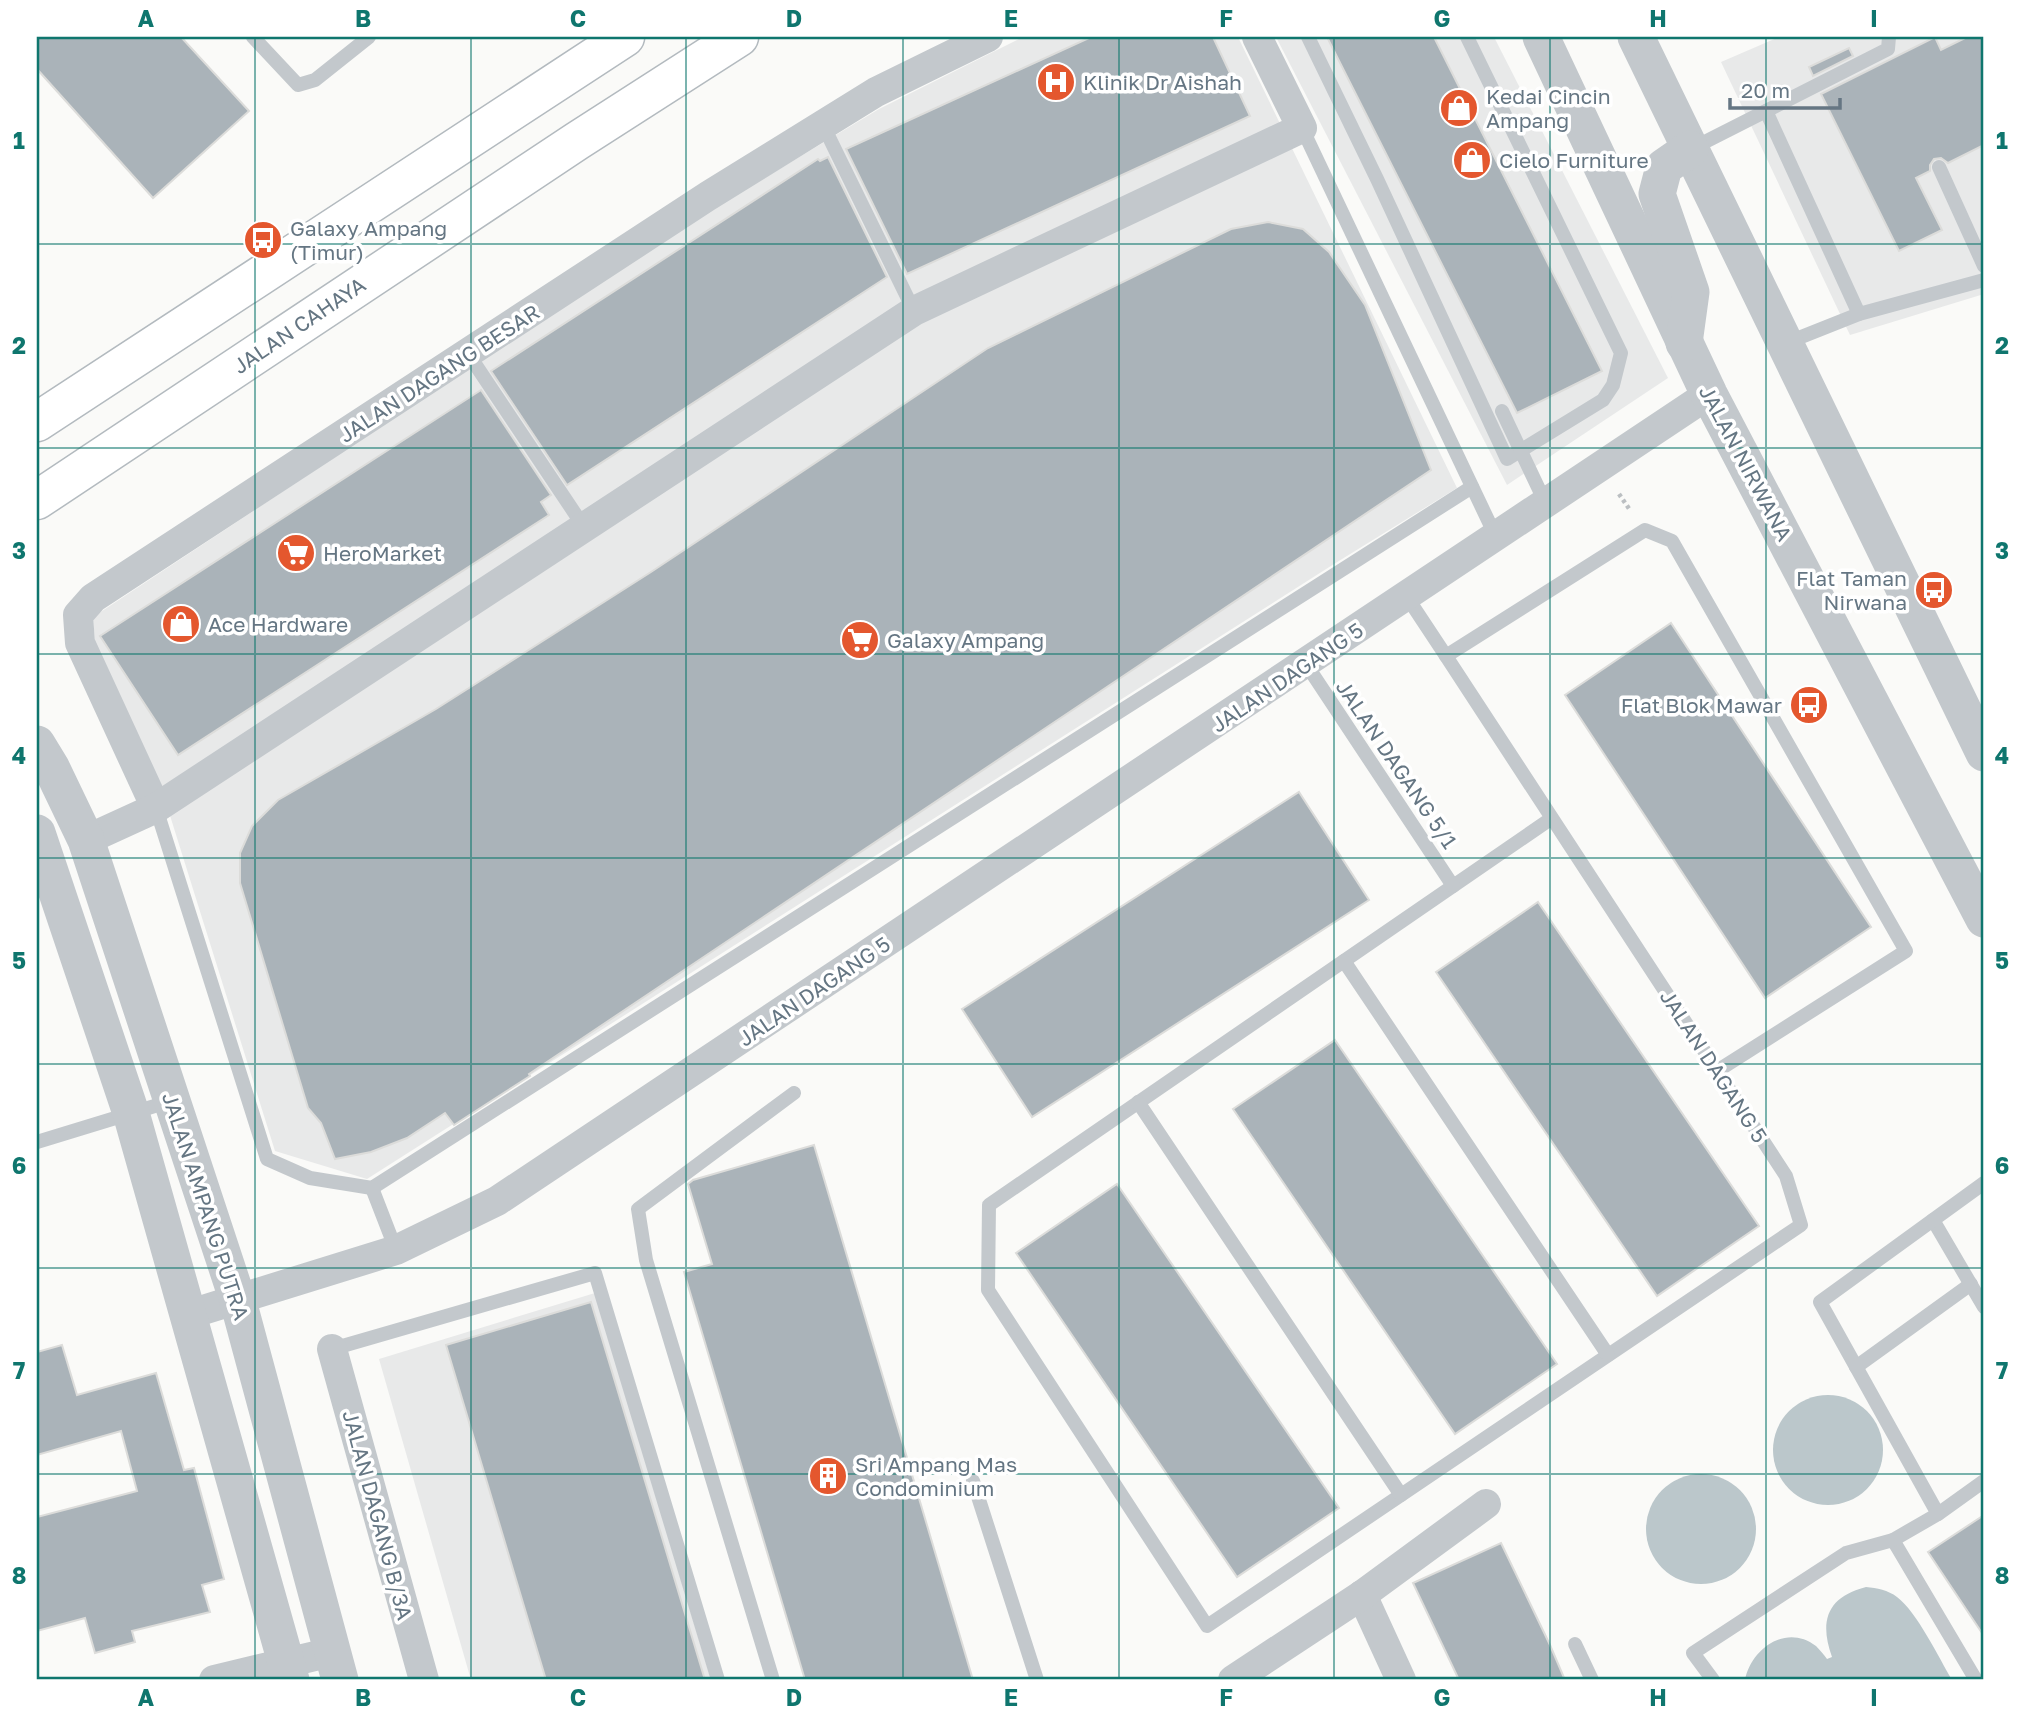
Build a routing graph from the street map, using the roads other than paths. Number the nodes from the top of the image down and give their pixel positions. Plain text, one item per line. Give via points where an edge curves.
1 (253, 37) edge
2 (369, 37) edge
3 (625, 37) edge
4 (739, 37) edge
5 (988, 37) edge
6 (1257, 37) edge
7 (1308, 37) edge
8 (1467, 37) edge
9 (1541, 37) edge
10 (1636, 37) edge
11 (1889, 48) edge
12 (1766, 111) junction
13 (822, 125) junction
14 (1301, 128) junction
15 (1690, 149) junction
16 (1939, 167) dead end
17 (1984, 266) edge
18 (1984, 280) edge
19 (914, 312) junction
20 (1859, 314) junction
21 (1684, 343) junction
22 (1785, 343) junction
23 (469, 355) junction
24 (1709, 394) junction
25 (1502, 411) dead end
26 (37, 422) edge
27 (1521, 452) junction
28 (1472, 488) junction
29 (37, 500) edge
30 (1545, 502) junction
31 (584, 527) junction
32 (1496, 537) junction
33 (1407, 597) junction
34 (1447, 656) junction
35 (1306, 664) junction
36 (37, 744) edge
37 (1984, 753) edge
38 (156, 808) junction
39 (1552, 818) junction
40 (37, 833) edge
41 (86, 840) junction
42 (1453, 887) junction
43 (1984, 919) edge
44 (1344, 961) junction
45 (1717, 1071) junction
46 (794, 1093) dead end
47 (172, 1101) junction
48 (1138, 1102) junction
49 (131, 1113) junction
50 (37, 1142) edge
51 (1984, 1182) edge
52 (372, 1188) junction
53 (1933, 1220) junction
54 (396, 1250) junction
55 (1970, 1284) junction
56 (238, 1301) junction
57 (1984, 1307) edge
58 (187, 1315) junction
59 (332, 1349) joint
60 (1608, 1355) junction
61 (1856, 1367) junction
62 (973, 1481) dead end
63 (1984, 1481) edge
64 (1401, 1495) junction
65 (1486, 1504) dead end
66 (1938, 1514) junction
67 (1893, 1540) junction
68 (1362, 1595) junction
69 (1575, 1644) dead end
70 (336, 1666) edge
71 (289, 1672) edge
72 (214, 1680) edge
73 (424, 1680) edge
74 (718, 1680) edge
75 (773, 1680) edge
76 (1037, 1680) edge
77 (1233, 1680) edge
78 (1401, 1680) edge
79 (1592, 1680) edge
80 (1713, 1680) edge
81 (1976, 1680) edge

1 - 2 lane via 298,85 316,80
3 - 26 main road
4 - 29 main road, JALAN CAHAYA
5 - 13 street, JALAN DAGANG BESAR via 876,92
6 - 14 street
7 - 27 lane via 1507,458
8 - 27 lane via 1621,353 1603,400
9 - 21 street, JALAN NIRWANA
10 - 15 street
11 - 12 lane
12 - 15 lane
12 - 20 lane
13 - 19 lane
13 - 23 street, JALAN DAGANG BESAR
14 - 19 street
14 - 28 lane
15 - 21 street via 1664,167 1657,194 1691,292
15 - 22 street
16 - 17 lane
18 - 20 lane
19 - 31 street
20 - 22 lane
21 - 24 street, JALAN NIRWANA
22 - 37 street
23 - 31 lane
23 - 38 street, JALAN DAGANG BESAR via 93,598 78,615 80,643
24 - 30 street, JALAN DAGANG 5
24 - 43 street, JALAN NIRWANA
25 - 27 lane
27 - 30 lane
28 - 32 lane
28 - 52 lane
30 - 32 street, JALAN DAGANG 5
31 - 38 street
32 - 33 street, JALAN DAGANG 5
33 - 34 lane, JALAN DAGANG 5
33 - 35 street, JALAN DAGANG 5
34 - 39 lane, JALAN DAGANG 5
34 - 45 lane via 1645,530 1672,541 1906,951
35 - 42 lane, JALAN DAGANG 5/1
35 - 54 street, JALAN DAGANG 5 via 497,1201
36 - 41 street, JALAN AMPANG PUTRA
38 - 41 street
38 - 52 lane via 267,1159 310,1178
39 - 42 lane
39 - 45 lane, JALAN DAGANG 5
40 - 49 street, JALAN AMPANG PUTRA
41 - 47 street, JALAN AMPANG PUTRA
42 - 44 lane
44 - 48 lane
44 - 60 lane
45 - 60 lane, JALAN DAGANG 5 via 1786,1176 1801,1225
46 - 75 lane via 638,1209 646,1260
47 - 49 lane
47 - 56 street, JALAN AMPANG PUTRA
48 - 64 lane
48 - 64 lane via 989,1205 988,1290 1207,1626
49 - 50 lane
49 - 58 street, JALAN AMPANG PUTRA
51 - 53 lane
52 - 54 lane
53 - 55 lane
53 - 61 lane via 1820,1302
54 - 56 street, JALAN DAGANG 5
55 - 57 lane
55 - 61 lane
56 - 58 street, JALAN DAGANG 5
56 - 70 street, JALAN AMPANG PUTRA
58 - 71 street, JALAN AMPANG PUTRA
59 - 73 street, JALAN DAGANG B/3A
59 - 74 lane via 595,1273
60 - 64 lane
61 - 66 lane
62 - 76 lane
63 - 66 lane
65 - 68 street
66 - 67 lane
67 - 80 lane via 1846,1553 1693,1653
67 - 81 lane
68 - 77 street
68 - 78 street
69 - 79 lane
70 - 71 street
71 - 72 street

